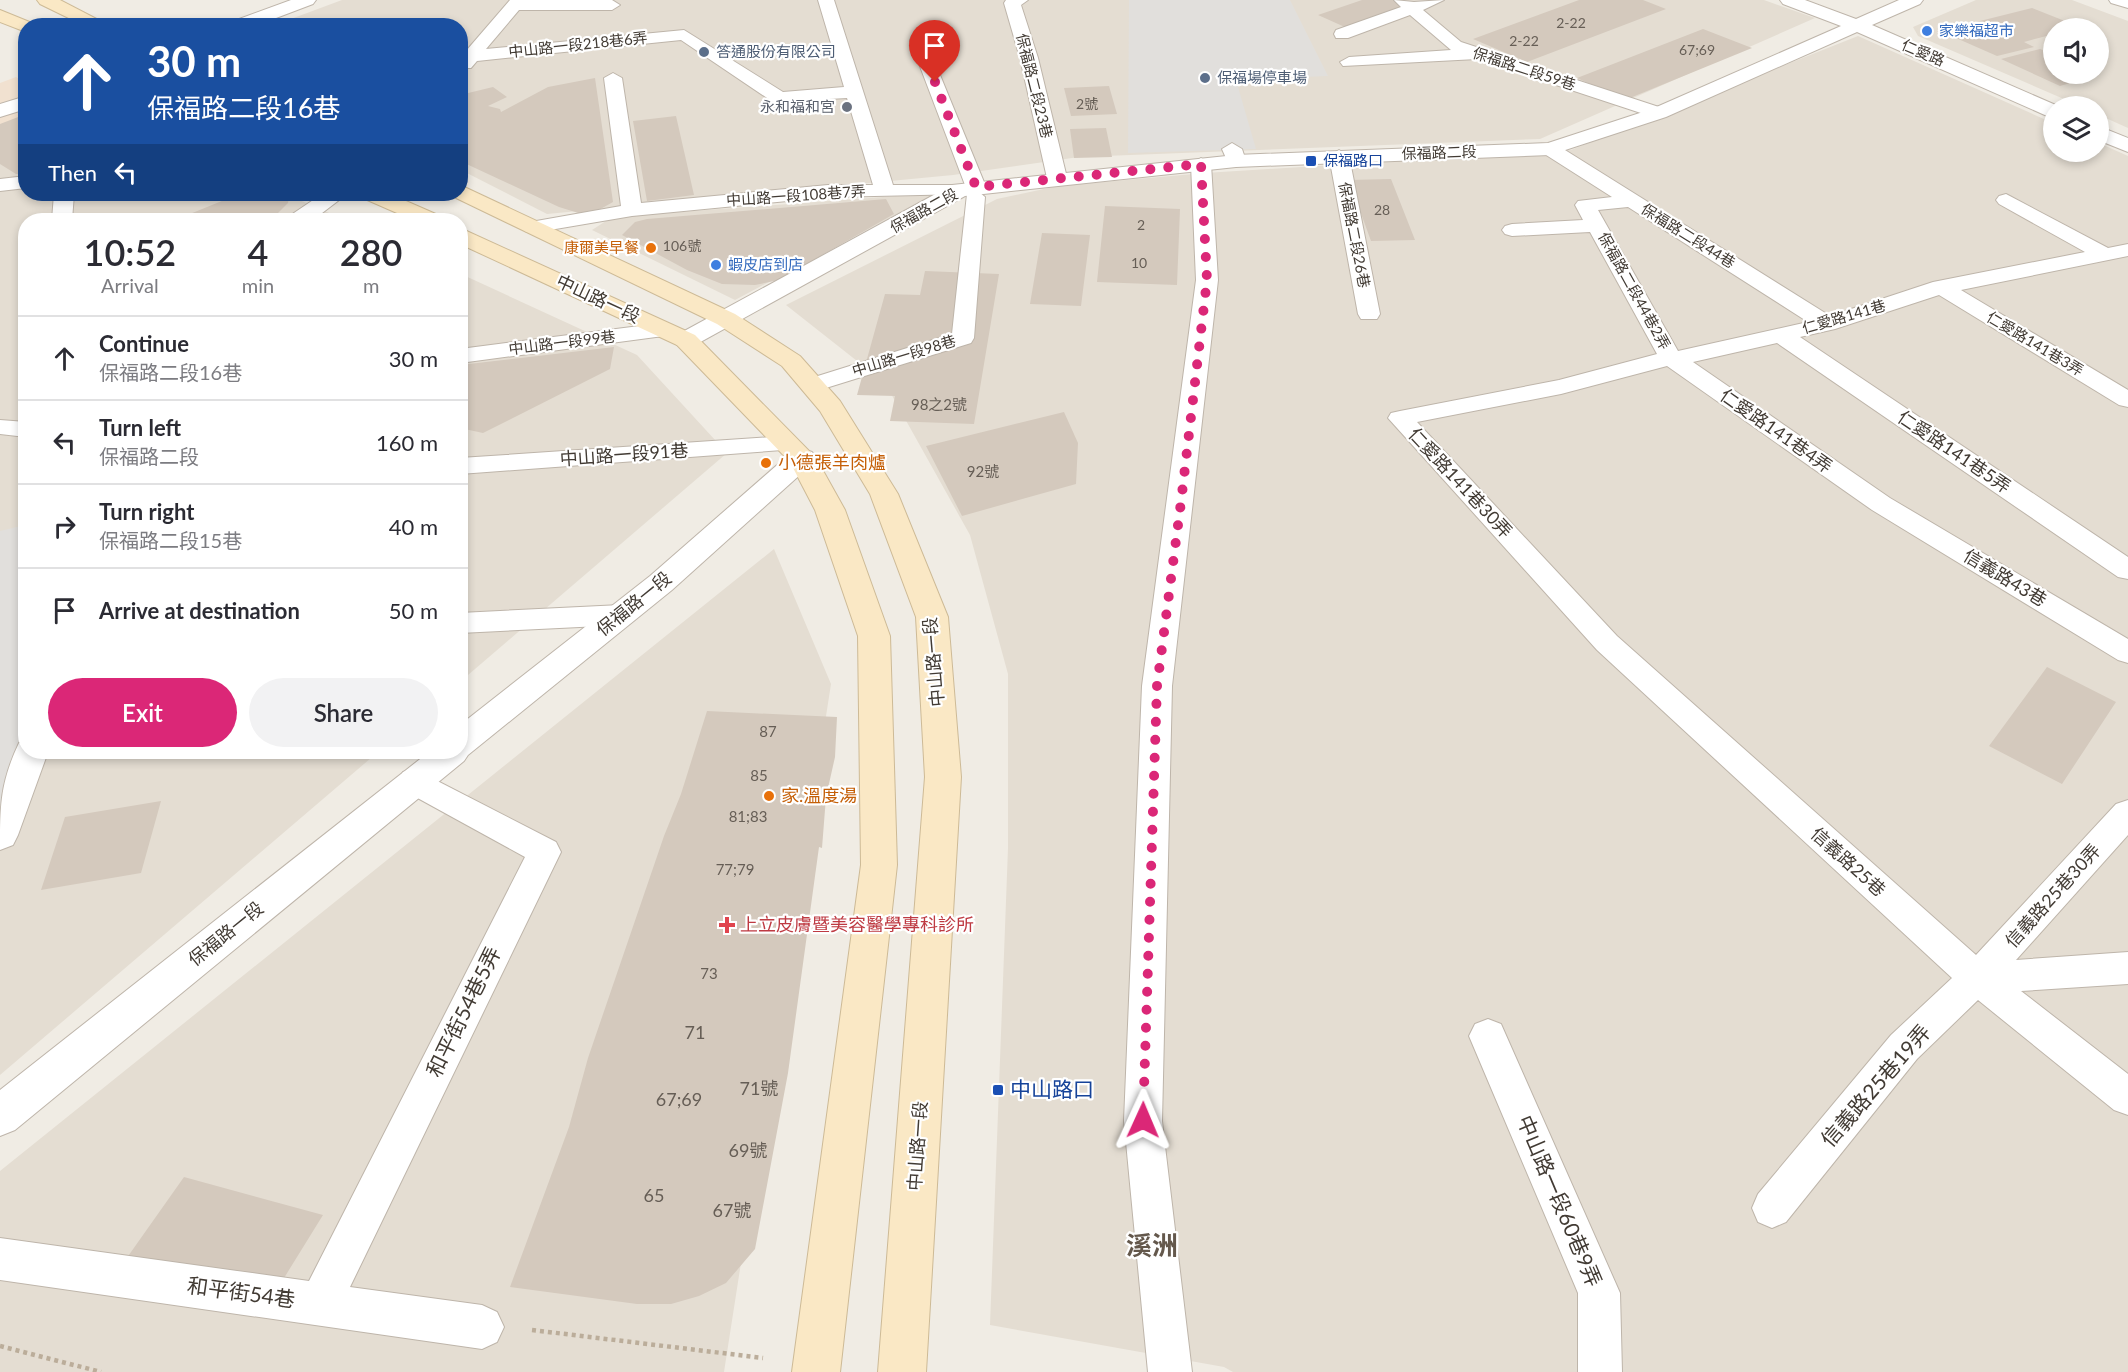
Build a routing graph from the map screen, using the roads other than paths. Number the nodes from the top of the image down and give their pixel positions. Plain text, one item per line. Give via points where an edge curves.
1 (46, 0) edge
2 (307, 0) edge
3 (826, 0) edge
4 (1436, 0) edge
5 (1789, 0) edge
6 (1914, 0) edge
7 (2117, 0) edge
8 (1010, 1) edge
9 (517, 3) edge
10 (2128, 3) edge
11 (1407, 4) edge
12 (612, 6) dead end
13 (0, 15) edge
14 (84, 18) edge
15 (259, 18) edge
16 (18, 23) edge
17 (1856, 25) junction
18 (1342, 34) dead end
19 (918, 40) dead end
20 (1478, 54) junction
21 (472, 56) junction
22 (468, 61) edge
23 (1349, 62) dead end
24 (613, 78) dead end
25 (855, 92) junction
26 (18, 105) edge
27 (2043, 107) edge
28 (0, 111) edge
29 (1659, 113) junction
30 (2109, 137) edge
31 (2128, 146) edge
32 (1550, 149) junction
33 (1339, 156) junction
34 (1201, 164) junction
35 (1057, 177) junction
36 (18, 183) edge
37 (0, 185) edge
38 (885, 191) junction
39 (970, 191) junction
40 (468, 195) edge
41 (2006, 200) dead end
42 (326, 201) edge
43 (388, 201) edge
44 (1632, 201) junction
45 (632, 210) junction
46 (309, 213) edge
47 (415, 213) edge
48 (1597, 225) junction
49 (532, 227) junction
50 (1512, 230) dead end
51 (468, 239) edge
52 (2128, 250) edge
53 (2104, 254) junction
54 (1941, 287) junction
55 (1369, 314) dead end
56 (726, 319) junction
57 (1827, 324) junction
58 (1780, 334) junction
59 (675, 335) junction
60 (468, 355) edge
61 (1671, 358) junction
62 (813, 385) junction
63 (1561, 387) joint
64 (2128, 400) edge
65 (0, 427) edge
66 (18, 429) edge
67 (795, 451) junction
68 (468, 466) edge
69 (1881, 504) joint
70 (2128, 570) edge
71 (621, 615) junction
72 (468, 623) edge
73 (1607, 642) joint
74 (2128, 652) edge
75 (468, 738) edge
76 (28, 759) edge
77 (443, 759) edge
78 (414, 781) junction
79 (2128, 813) edge
80 (0, 835) edge
81 (2128, 968) edge
82 (1977, 978) junction
83 (1488, 1036) dead end
84 (2128, 1097) edge
85 (0, 1116) edge
86 (1772, 1208) dead end
87 (0, 1259) edge
88 (320, 1304) junction
89 (482, 1327) dead end
90 (817, 1368) edge
91 (902, 1372) edge
92 (1170, 1372) edge
93 (1600, 1372) edge

1 - 14 street
2 - 15 street
3 - 25 lane
4 - 11 lane
5 - 17 street, 仁愛路
6 - 17 street, 保福路二段
7 - 10 lane
8 - 35 lane, 保福路二段23巷 via 1029,58
9 - 12 lane
9 - 21 lane
11 - 18 lane
11 - 20 lane, 保福路二段59巷 via 1455,46
13 - 16 street
17 - 27 street, 仁愛路
17 - 29 street, 保福路二段
19 - 39 lane
20 - 23 lane
20 - 29 lane, 保福路二段59巷
21 - 22 lane
21 - 25 lane, 中山路一段218巷6弄 via 684,35 779,98
24 - 45 lane
25 - 38 lane
26 - 28 street
29 - 32 street, 保福路二段
30 - 31 street
32 - 33 street, 保福路二段
32 - 44 lane, 保福路二段44巷
33 - 34 street, 保福路二段 via 1234,155
33 - 55 lane, 保福路二段26巷
34 - 35 street, 保福路二段
34 - 92 lane via 1207,280 1157,686 1143,1120
35 - 39 street, 保福路二段
36 - 37 lane
38 - 39 lane, 中山路一段108巷7弄
38 - 45 lane, 中山路一段108巷7弄 via 828,191
39 - 56 street, 保福路二段
39 - 62 lane, 中山路一段98巷 via 963,338
40 - 49 street, 中山路一段
41 - 53 lane
42 - 46 street
43 - 47 street
44 - 48 lane, 保福路二段44巷2弄 via 1586,205
44 - 57 lane, 保福路二段44巷
45 - 49 lane, 中山路一段108巷7弄
48 - 50 lane, 保福路二段44巷2弄
48 - 61 lane, 保福路二段44巷2弄
49 - 56 street, 中山路一段
51 - 59 street, 中山路一段
52 - 53 lane, 仁愛路141巷
53 - 54 lane, 仁愛路141巷
54 - 57 lane, 仁愛路141巷
54 - 64 lane, 仁愛路141巷3弄
56 - 59 street, 保福路二段
56 - 62 street, 中山路一段 via 791,361
57 - 58 lane, 仁愛路141巷
58 - 61 lane, 仁愛路141巷
58 - 70 lane, 仁愛路141巷5弄
59 - 60 lane, 中山路一段99巷
59 - 67 street, 中山路一段
61 - 63 lane, 仁愛路141巷
61 - 69 lane, 仁愛路141巷4弄
62 - 91 street, 中山路一段 via 831,407 884,494 933,616 943,777
63 - 73 lane, 仁愛路141巷30弄 via 1400,418
65 - 66 lane
67 - 68 lane, 中山路一段91巷
67 - 71 street, 保福路一段
67 - 90 street, 中山路一段 via 830,510 874,636 879,854
69 - 74 lane, 信義路43巷
71 - 72 lane
71 - 75 street, 保福路一段
73 - 82 lane, 信義路25巷
76 - 80 street
77 - 78 street, 保福路一段
78 - 85 street, 保福路一段
78 - 88 lane, 和平街54巷5弄 via 544,852
79 - 82 lane, 信義路25巷30弄
81 - 82 lane
82 - 84 lane
82 - 86 lane, 信義路25巷19弄 via 1904,1047
83 - 93 lane, 中山路一段60巷9弄 via 1599,1293
87 - 88 lane, 和平街54巷
88 - 89 lane, 和平街54巷

